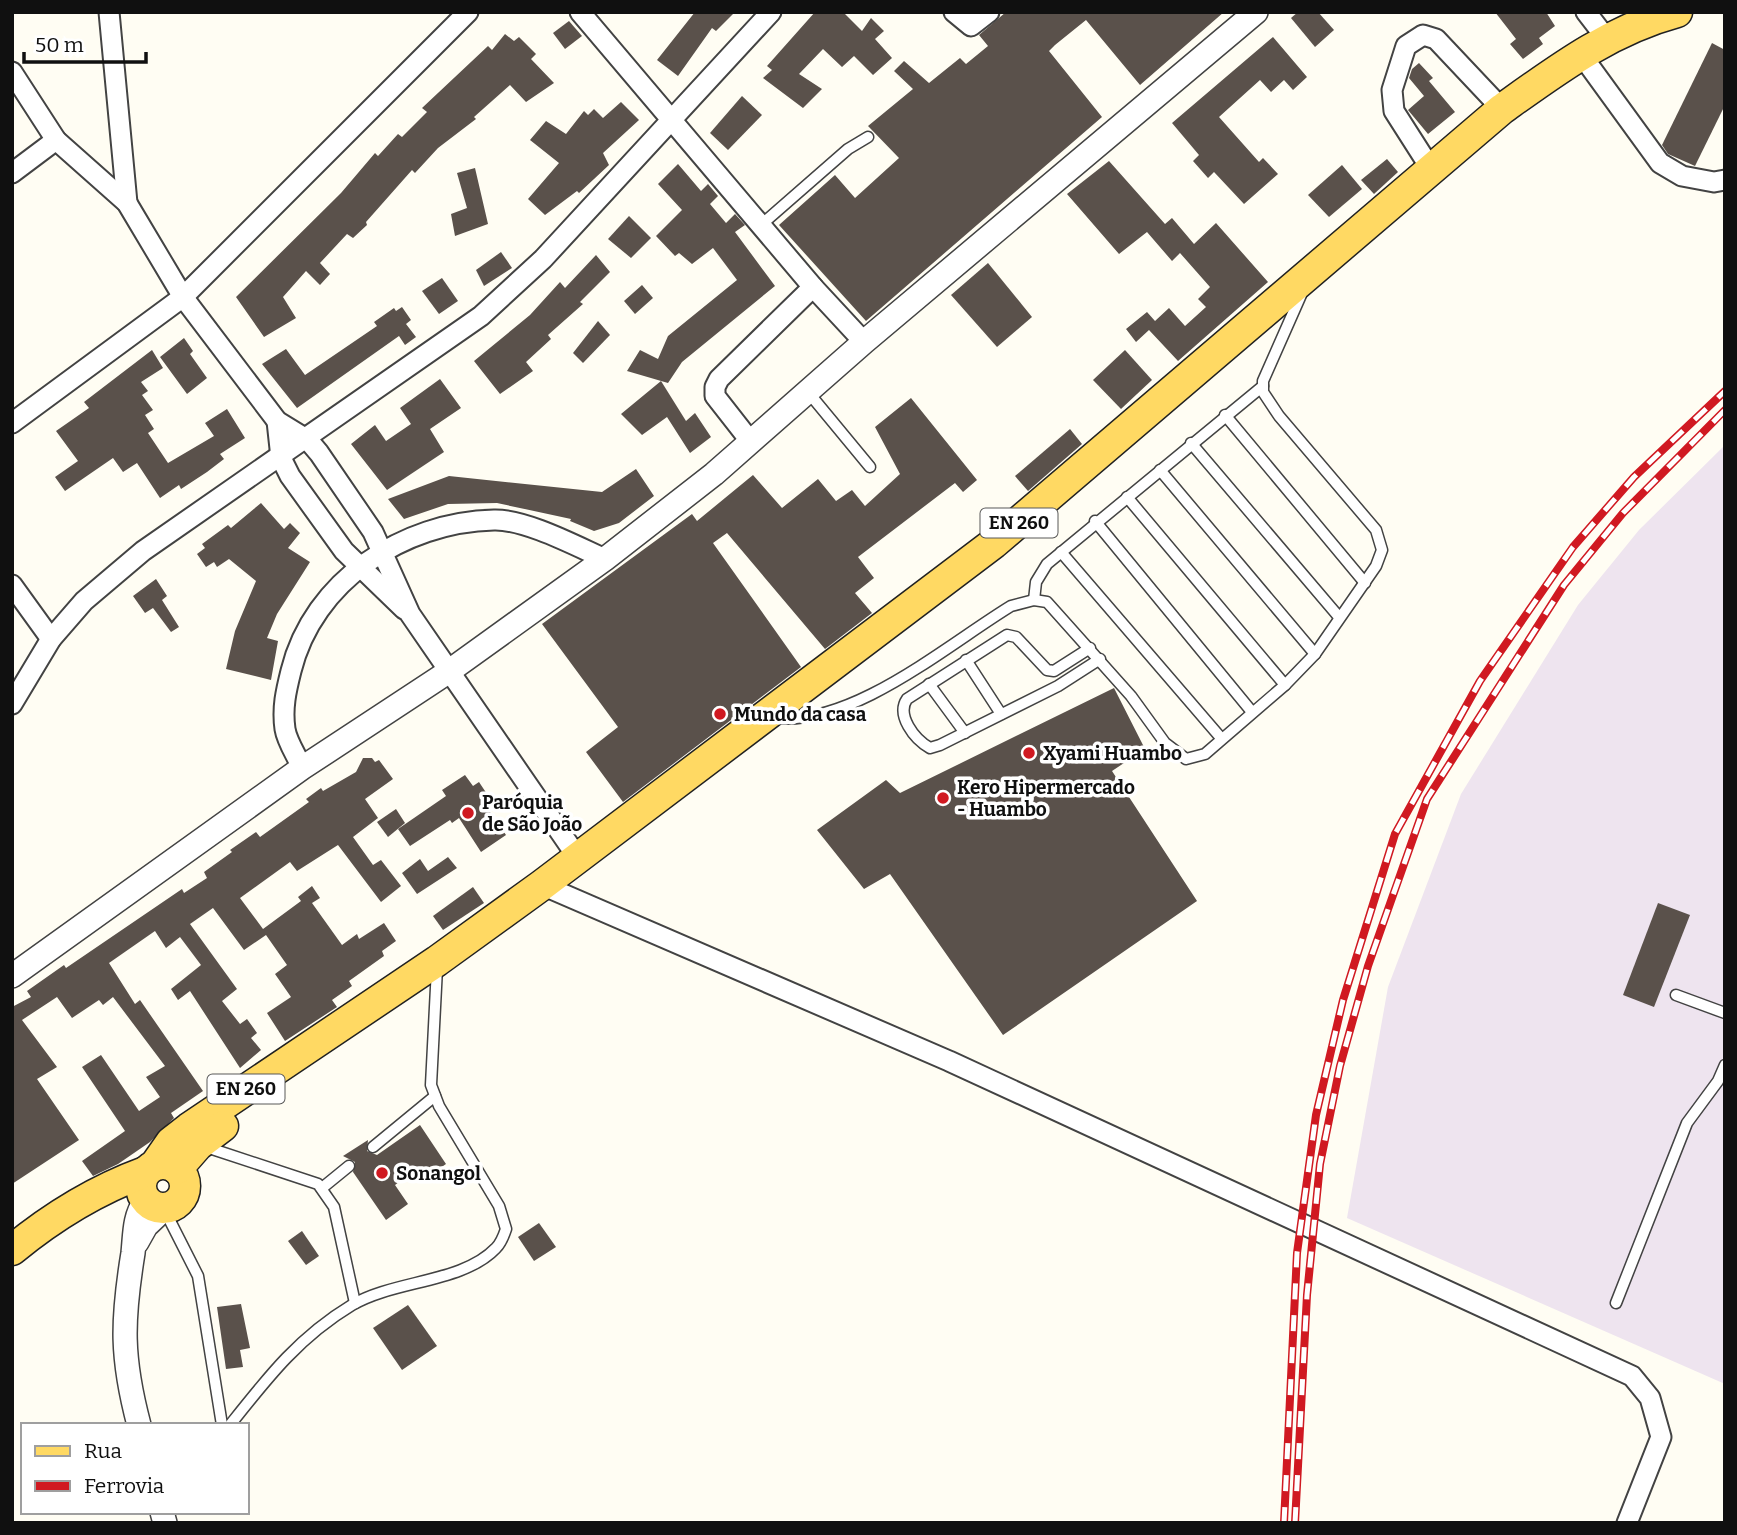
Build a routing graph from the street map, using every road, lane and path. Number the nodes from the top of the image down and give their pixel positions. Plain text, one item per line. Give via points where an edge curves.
1 (109, 12) edge
2 (468, 12) edge
3 (580, 12) edge
4 (771, 12) edge
5 (954, 12) edge
6 (989, 12) edge
7 (1256, 12) edge
8 (1586, 12) edge
9 (1677, 12) edge
10 (1606, 38) junction
11 (1580, 53) junction
12 (12, 72) edge
13 (1502, 109) junction
14 (673, 121) junction
15 (868, 137) dead end
16 (56, 140) junction
17 (1431, 169) junction
18 (12, 173) edge
19 (1725, 180) edge
20 (127, 203) junction
21 (761, 225) junction
22 (1312, 270) junction
23 (813, 287) junction
24 (183, 297) junction
25 (864, 342) junction
26 (1263, 386) junction
27 (808, 392) junction
28 (1225, 415) junction
29 (277, 421) junction
30 (12, 422) edge
31 (308, 440) junction
32 (751, 442) junction
33 (1191, 443) junction
34 (281, 458) junction
35 (870, 467) dead end
36 (1160, 470) junction
37 (1127, 497) junction
38 (1095, 522) junction
39 (383, 551) junction
40 (1061, 552) junction
41 (605, 559) junction
42 (361, 567) junction
43 (1365, 583) junction
44 (12, 585) edge
45 (1034, 600) junction
46 (410, 614) junction
47 (1339, 617) junction
48 (51, 639) junction
49 (1090, 648) junction
50 (1315, 654) junction
51 (1100, 659) junction
52 (966, 660) junction
53 (448, 672) junction
54 (929, 684) junction
55 (1285, 685) junction
56 (12, 704) edge
57 (1252, 712) junction
58 (1001, 714) junction
59 (765, 717) junction
60 (965, 733) junction
61 (1221, 738) junction
62 (302, 768) junction
63 (578, 858) junction
64 (542, 885) junction
65 (437, 961) junction
66 (12, 976) edge
67 (1676, 995) dead end
68 (1725, 1013) edge
69 (345, 1021) junction
70 (1725, 1065) edge
71 (435, 1096) junction
72 (198, 1145) junction
73 (373, 1147) dead end
74 (349, 1166) dead end
75 (155, 1185) junction
76 (322, 1188) junction
77 (12, 1250) edge
78 (12, 1267) edge
79 (355, 1303) junction
80 (1616, 1303) dead end
81 (138, 1423) edge
82 (222, 1423) edge
83 (232, 1423) edge
84 (1627, 1523) edge

1 - 20 street
2 - 24 street
3 - 14 street
4 - 14 street
5 - 6 street via 971,26
7 - 25 street
8 - 10 street
9 - 10 main road, EN 260
10 - 11 main road, EN 260
11 - 13 main road, EN 260
11 - 19 street via 1660,163 1682,176
12 - 16 street
13 - 17 main road, EN 260
13 - 17 street via 1436,39 1423,35 1406,46 1392,90 1394,111
14 - 21 street
14 - 31 street via 481,316
15 - 21 lane
16 - 18 street
16 - 20 street
17 - 22 main road, EN 260
20 - 24 street
21 - 23 street
22 - 26 lane
22 - 59 main road, EN 260 via 994,543
23 - 25 street
23 - 32 street via 715,387 715,396
24 - 29 street
24 - 30 street
25 - 27 street
26 - 28 lane
26 - 43 lane via 1279,416 1381,539 1382,550
27 - 32 street
27 - 35 lane
28 - 33 lane
28 - 43 lane
29 - 31 street
29 - 34 street
31 - 34 street
31 - 39 street
32 - 41 street
33 - 36 lane
33 - 47 lane
34 - 42 street via 344,551
34 - 48 street via 143,551 84,601
36 - 37 lane
36 - 50 lane
37 - 38 lane
37 - 55 lane
38 - 40 lane
38 - 57 lane
39 - 41 street via 458,523 498,520 552,535
39 - 42 street
39 - 46 street
40 - 45 lane via 1036,582
40 - 61 lane
41 - 53 street
42 - 46 street
42 - 62 street via 335,587 313,615 295,653 284,698 285,732
43 - 47 lane
44 - 48 street
45 - 49 lane via 1047,602
45 - 59 lane via 1011,606 870,695 799,721
46 - 53 street
47 - 50 lane
48 - 56 street
49 - 51 lane
49 - 52 lane via 1063,668 1047,670 1016,637 1007,635
50 - 55 lane
51 - 58 lane
51 - 61 lane via 1165,743 1186,759 1205,754
52 - 54 lane
52 - 58 lane
53 - 62 street
53 - 63 street
54 - 60 lane
54 - 60 lane via 901,708 922,744 930,748
55 - 57 lane
57 - 61 lane
58 - 60 lane
59 - 63 main road, EN 260
62 - 66 street
63 - 64 main road, EN 260
64 - 65 main road, EN 260
64 - 84 street via 949,1061 1632,1376 1650,1398 1661,1437
65 - 69 main road, EN 260
65 - 71 lane via 431,1085
67 - 68 lane
69 - 72 main road, EN 260 via 297,1072
69 - 75 main road, EN 260 via 171,1142
70 - 80 lane via 1687,1123
71 - 73 lane
71 - 79 lane via 499,1206 506,1229 497,1248 474,1262
72 - 75 main road, EN 260
72 - 76 lane
74 - 76 lane
75 - 77 main road, EN 260 via 114,1184 75,1205
75 - 78 main road, EN 260 via 86,1220
75 - 81 street via 134,1227 124,1307 126,1376
75 - 82 lane via 198,1276
76 - 79 lane via 334,1207
79 - 83 lane via 281,1360

